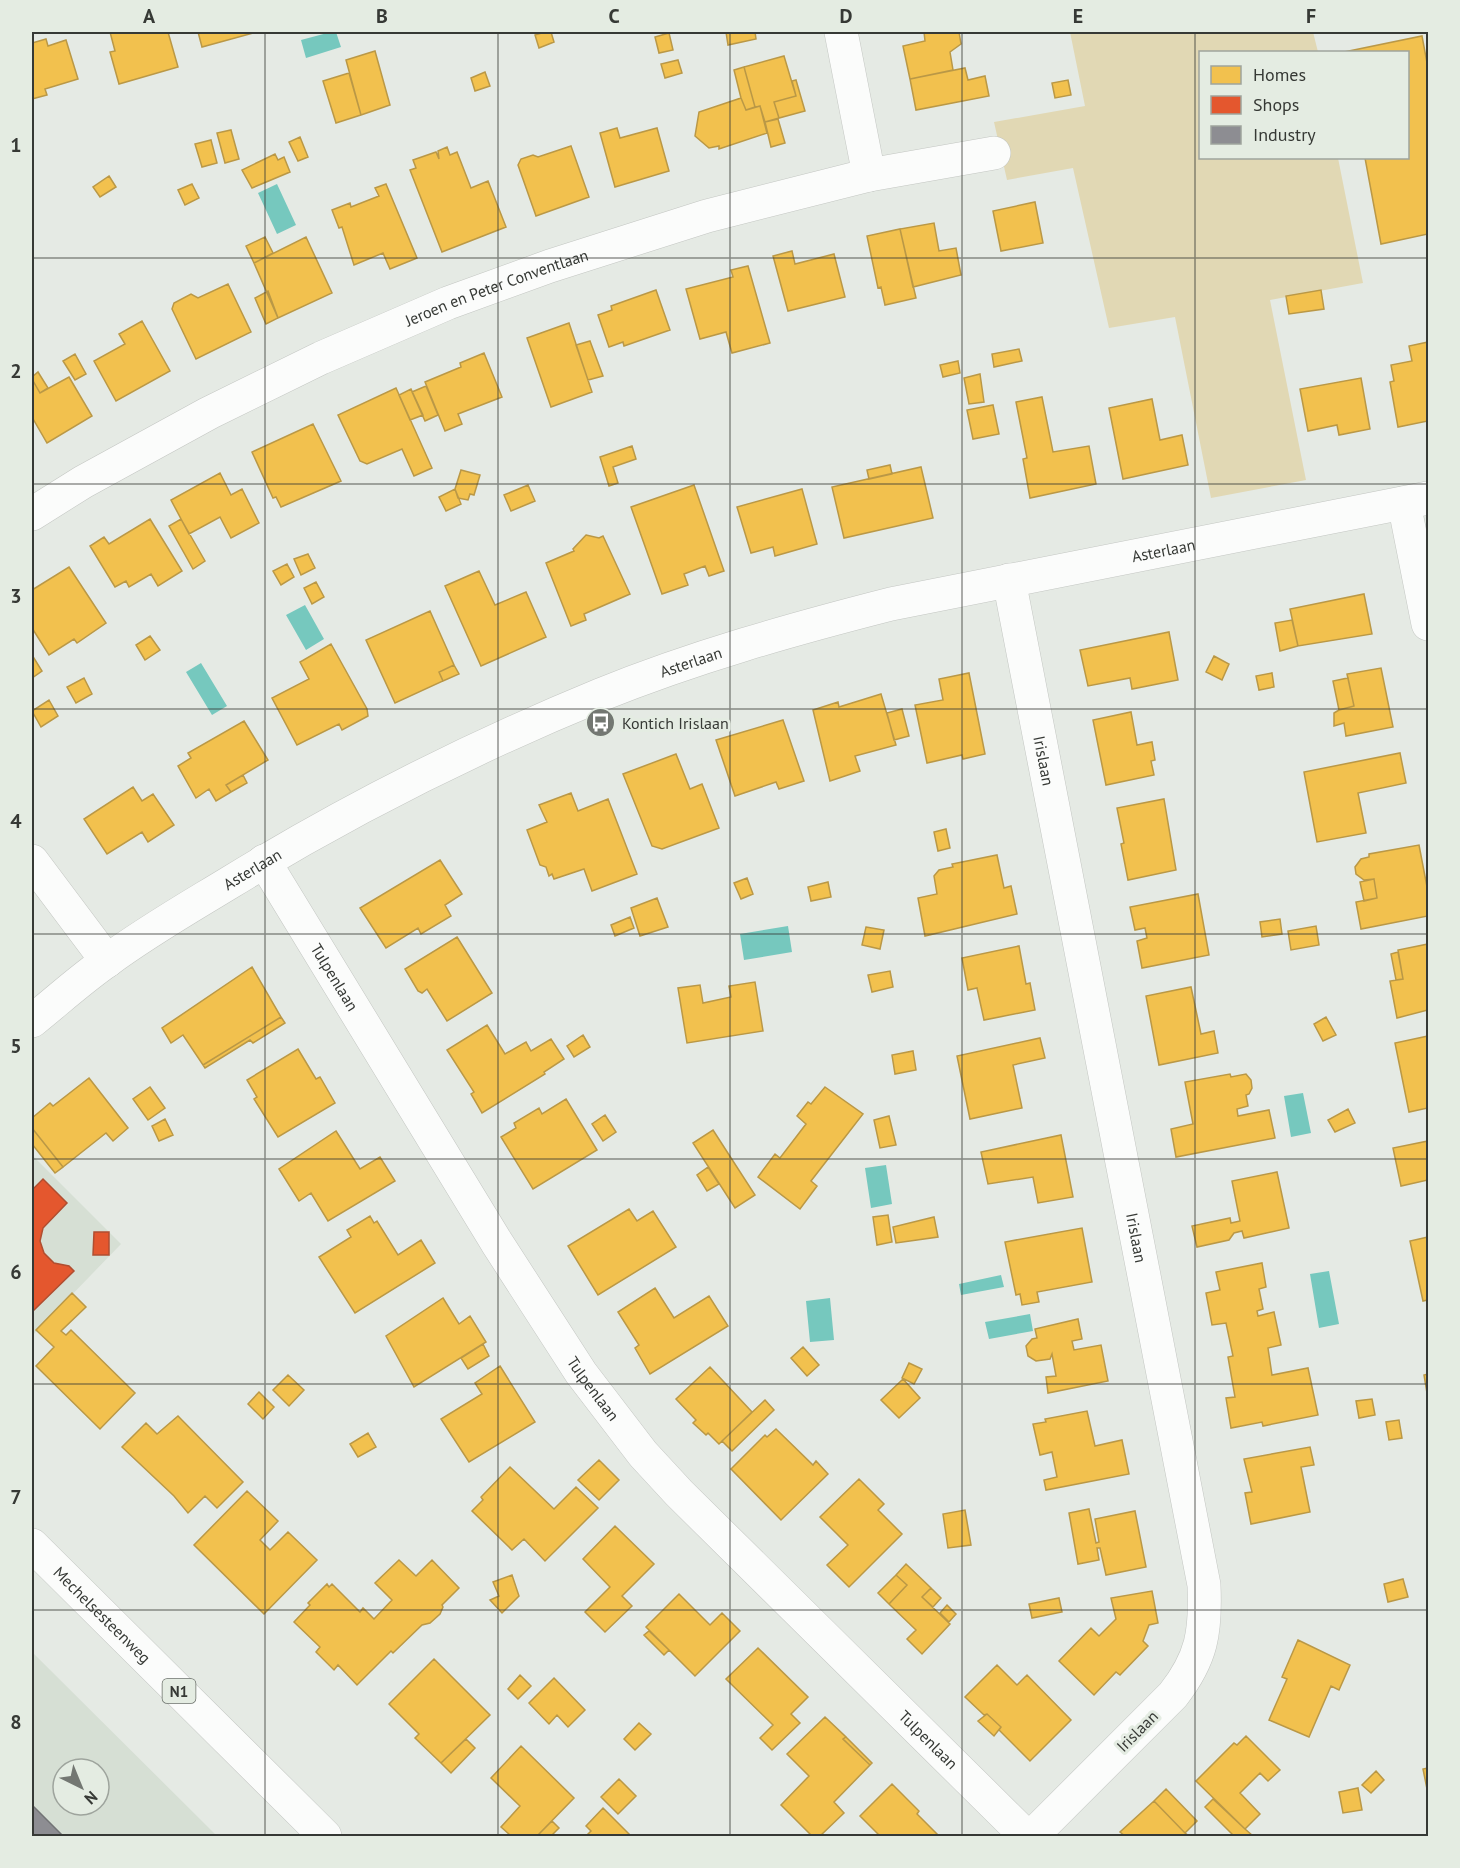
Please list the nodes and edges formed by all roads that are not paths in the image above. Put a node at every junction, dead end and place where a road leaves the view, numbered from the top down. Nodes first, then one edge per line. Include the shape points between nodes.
1 (841, 32) edge
2 (994, 153) dead end
3 (869, 175) junction
4 (1416, 500) edge
5 (32, 514) edge
6 (1010, 580) junction
7 (1428, 624) edge
8 (32, 861) edge
9 (264, 861) junction
10 (107, 961) junction
11 (32, 1021) edge
12 (32, 1545) edge
13 (326, 1836) edge
14 (1026, 1836) edge
15 (1032, 1836) edge

1 - 3 street
2 - 3 street, Jeroen en Peter Conventlaan
3 - 5 street, Jeroen en Peter Conventlaan via 707,216 448,303 209,412
4 - 6 street, Asterlaan
4 - 7 street
6 - 9 street, Asterlaan via 812,624 602,695 404,784
6 - 15 street, Irislaan via 1204,1585 1205,1610 1199,1653 1188,1676
8 - 10 street
9 - 10 street, Asterlaan
9 - 14 street, Tulpenlaan via 504,1253 613,1417 680,1493
10 - 11 street, Asterlaan
12 - 13 street, Mechelsesteenweg / N1

